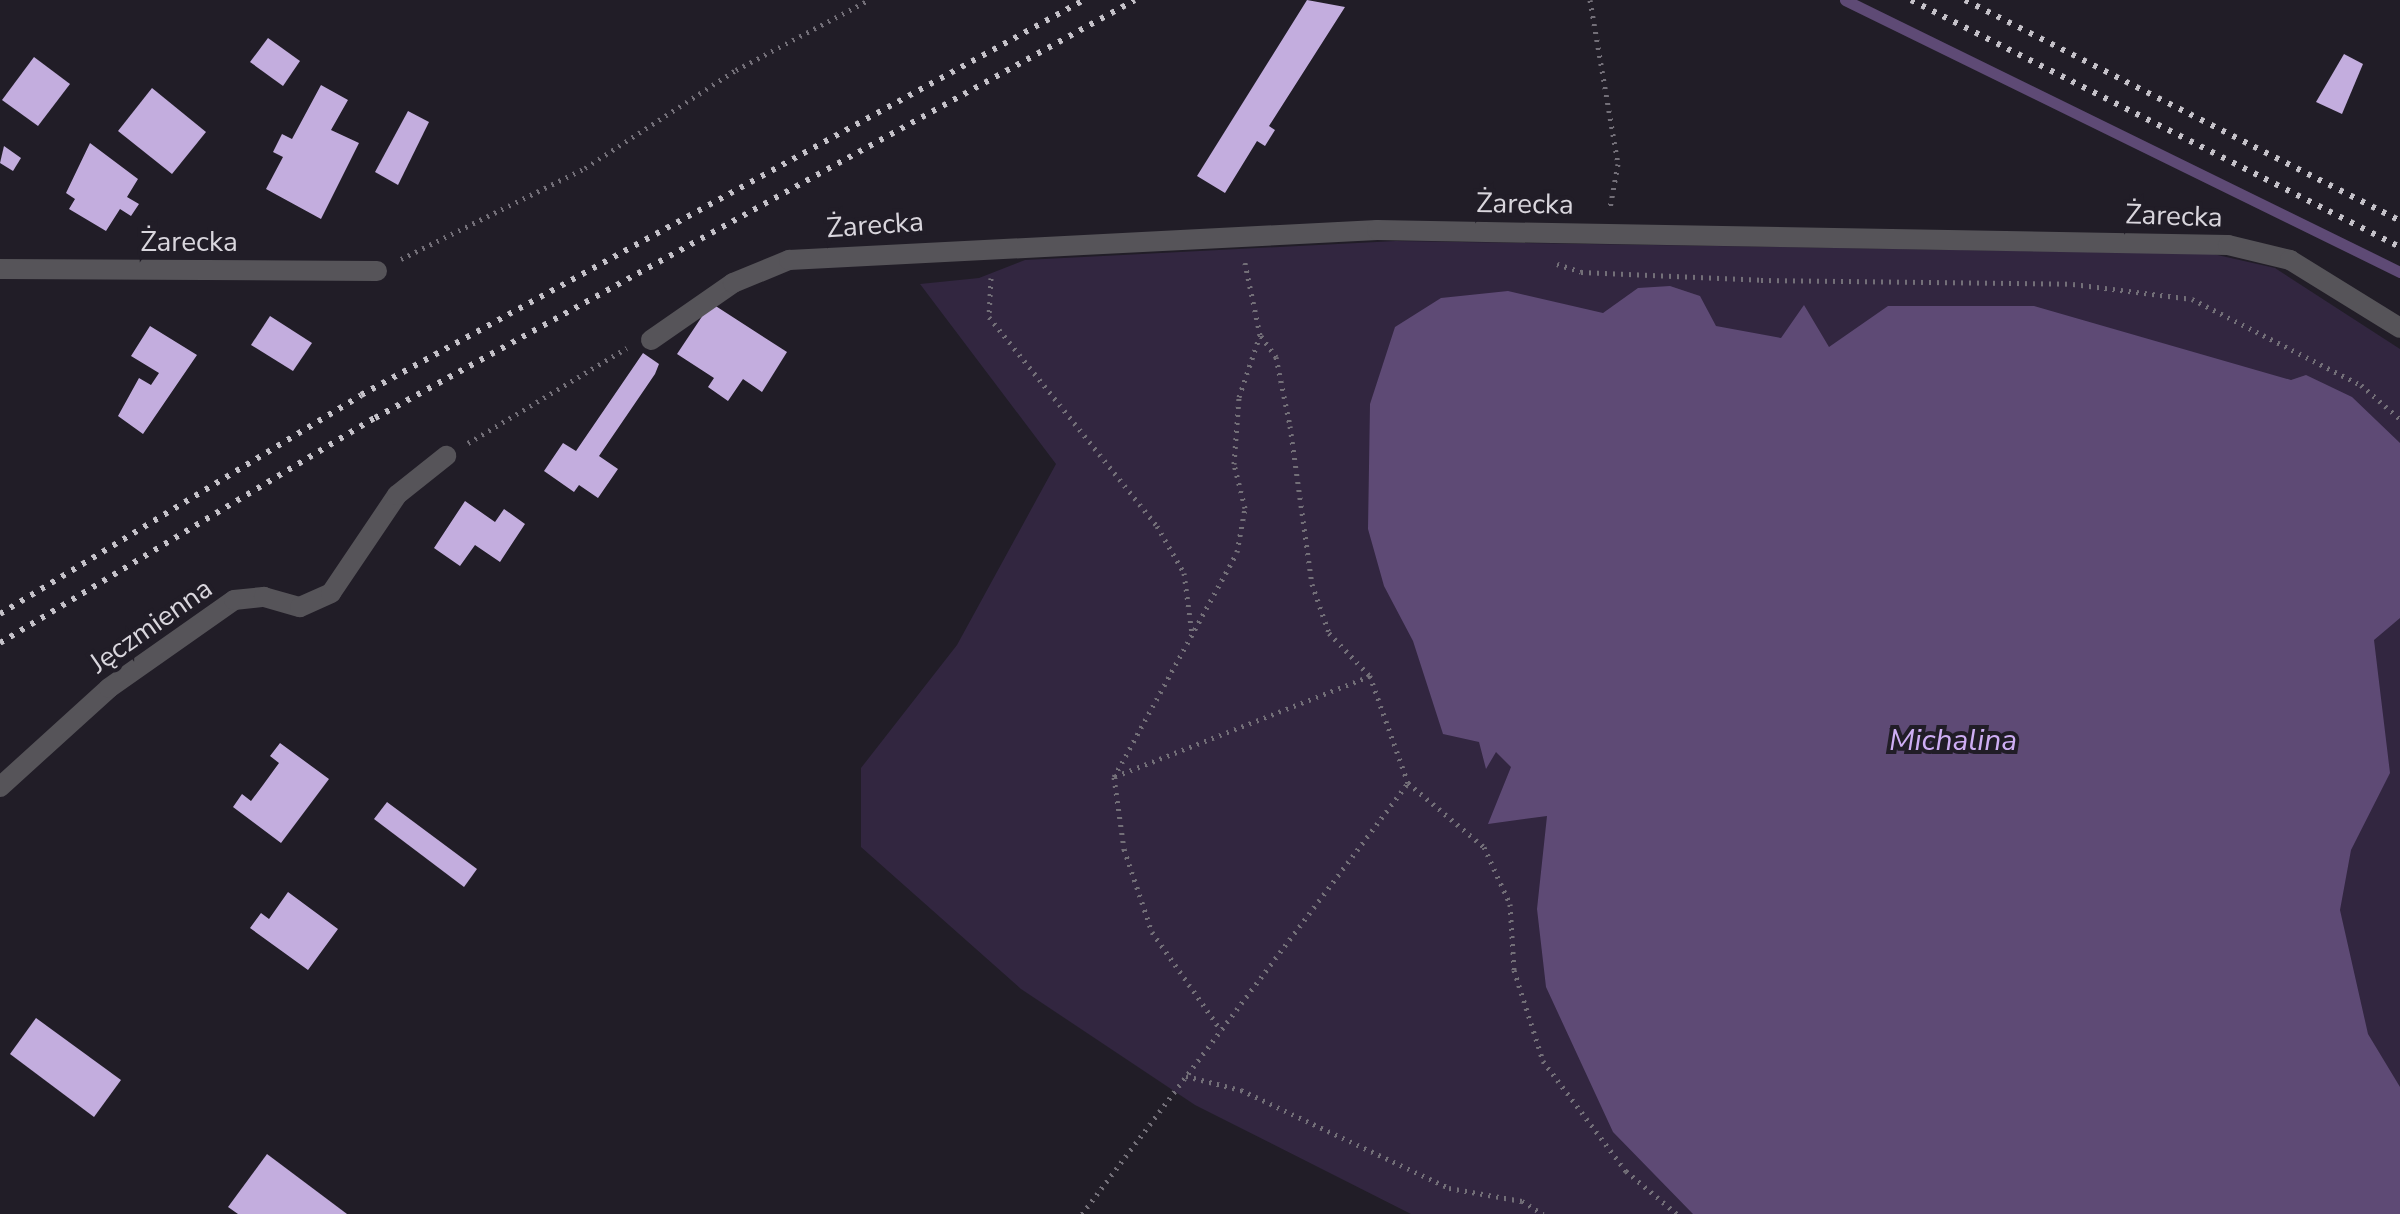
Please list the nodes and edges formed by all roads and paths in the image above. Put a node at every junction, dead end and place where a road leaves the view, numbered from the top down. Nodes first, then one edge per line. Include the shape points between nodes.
1 (869, 0) edge
2 (1590, 0) edge
3 (1605, 233) junction
4 (1239, 235) junction
5 (1026, 244) junction
6 (1551, 262) dead end
7 (0, 269) edge
8 (377, 271) joint
9 (2400, 328) edge
10 (1260, 335) junction
11 (651, 340) joint
12 (2400, 419) edge
13 (446, 456) joint
14 (1192, 637) junction
15 (1370, 676) junction
16 (1114, 777) junction
17 (1408, 783) junction
18 (0, 787) edge
19 (1221, 1030) junction
20 (1186, 1076) junction
21 (1082, 1214) edge
22 (1543, 1214) edge
23 (1677, 1214) edge

1 - 8 path via 736,70 585,168
2 - 3 path via 1618,164
3 - 4 street, Żarecka
3 - 9 street, Żarecka via 2228,245 2290,260
4 - 5 street, Żarecka
4 - 10 path
5 - 11 street, Żarecka via 789,260 733,283
5 - 14 path via 985,286 989,317 1157,526 1187,583
6 - 12 path via 1581,272 1926,278 2192,299 2361,385
7 - 8 street, Żarecka
10 - 14 path via 1239,397 1234,464 1245,508 1237,552
10 - 15 path via 1276,357 1288,412 1312,584 1329,633
11 - 13 path
13 - 18 street, Jęczmienna via 397,495 331,593 300,607 264,597 234,600 109,688
14 - 16 path
15 - 16 path
15 - 17 path
16 - 19 path via 1124,849 1152,932
17 - 19 path
17 - 23 path via 1484,847 1510,904 1514,970 1543,1061 1626,1171
19 - 20 path
20 - 21 path
20 - 22 path via 1241,1090 1449,1188 1522,1201

